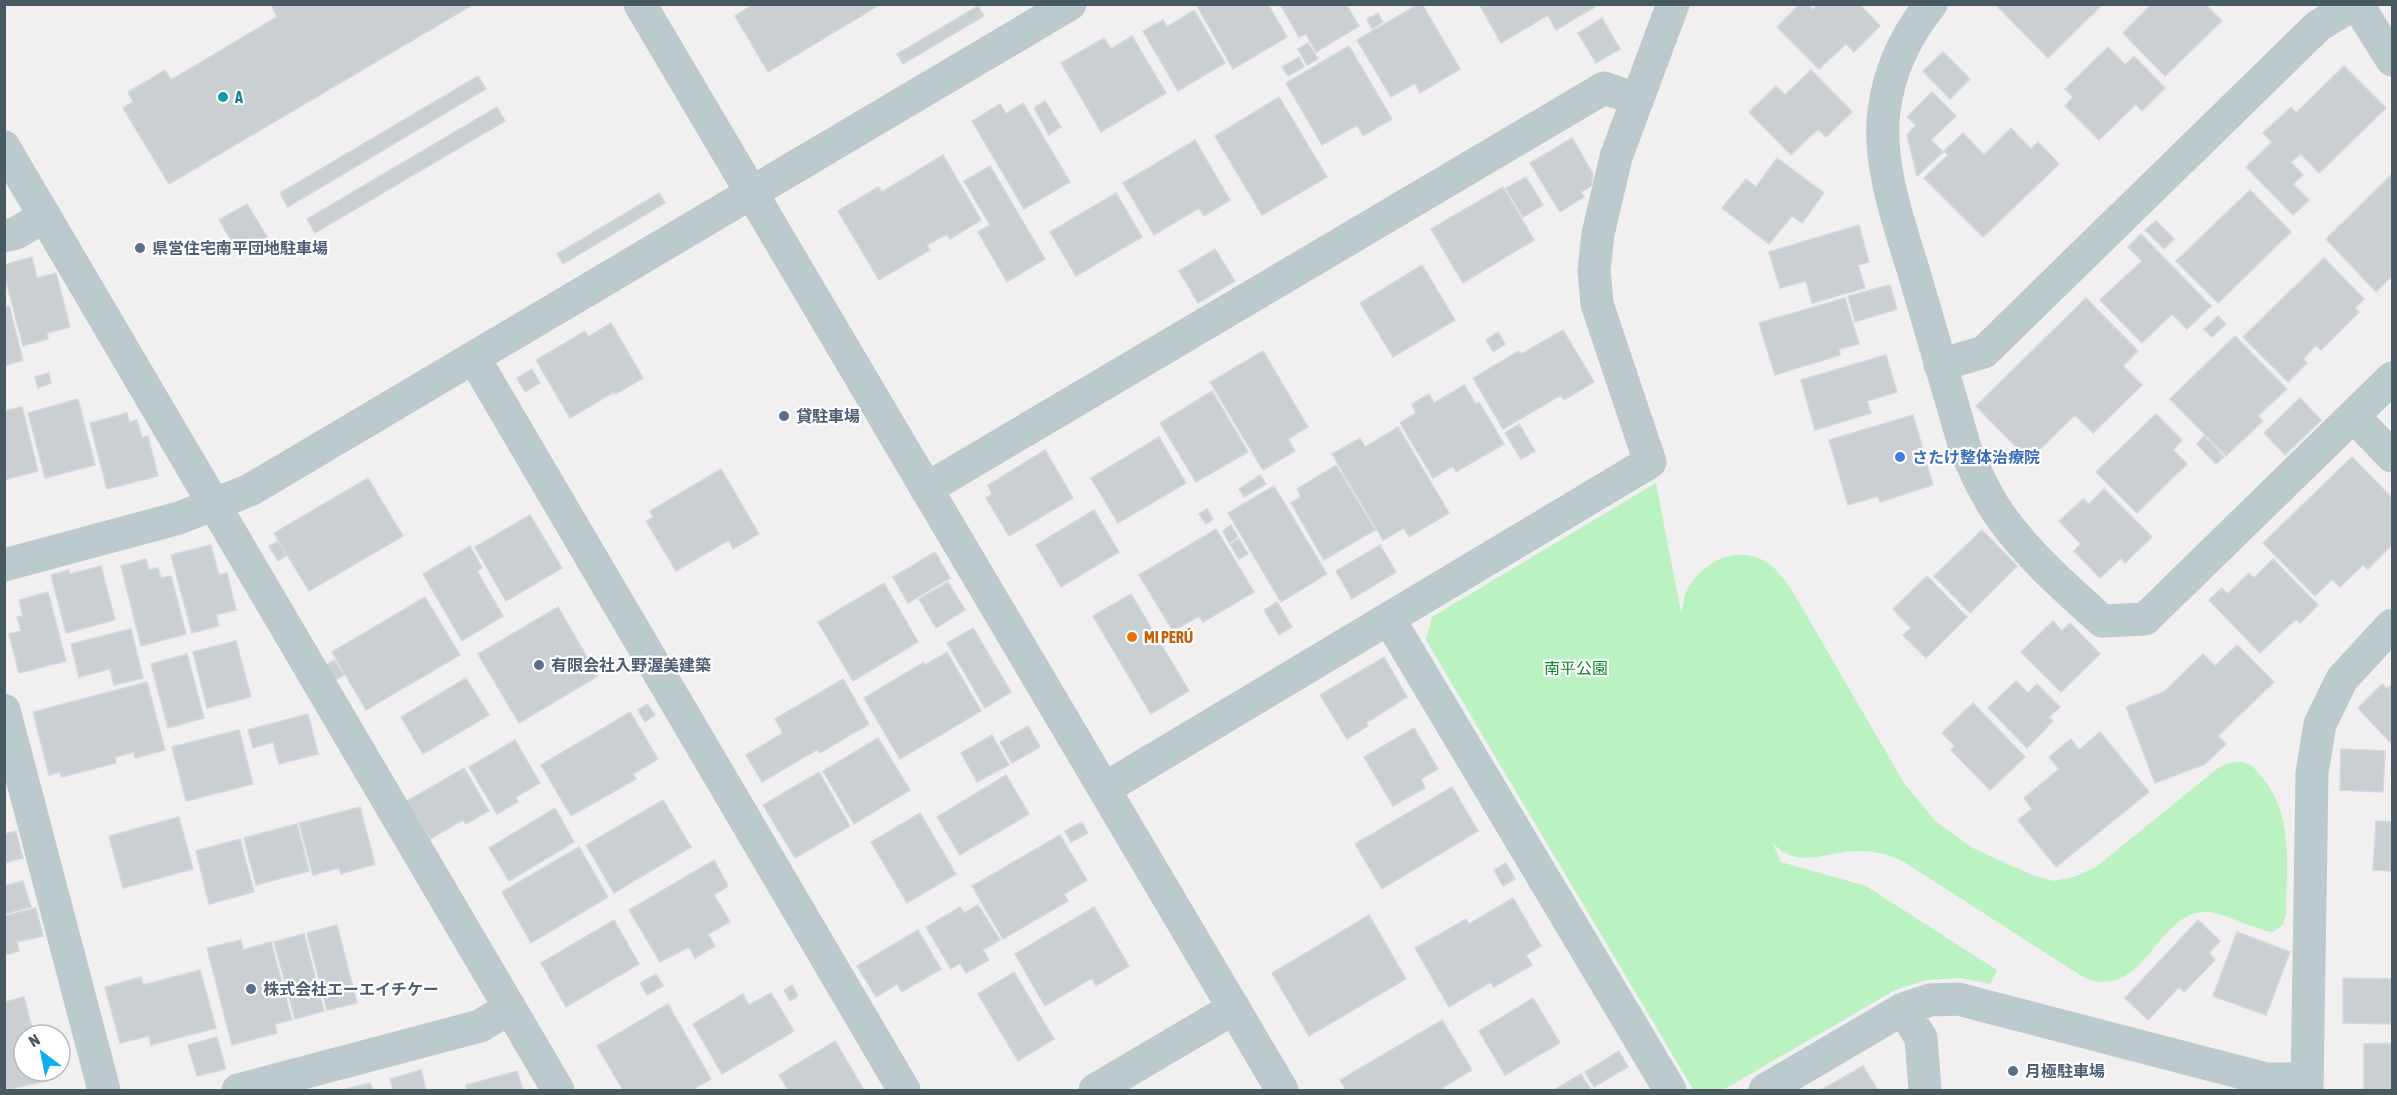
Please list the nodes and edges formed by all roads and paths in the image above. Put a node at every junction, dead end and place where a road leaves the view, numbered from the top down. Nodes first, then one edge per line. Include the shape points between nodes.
1 (640, 4) edge
2 (1070, 4) edge
3 (1673, 4) edge
4 (1931, 4) edge
5 (2356, 4) edge
6 (2392, 60) edge
7 (1636, 99) junction
8 (4, 147) edge
9 (751, 193) junction
10 (45, 216) junction
11 (4, 236) edge
12 (474, 357) junction
13 (1941, 365) junction
14 (2392, 378) edge
15 (2353, 416) junction
16 (2392, 456) edge
17 (926, 489) junction
18 (214, 504) junction
19 (4, 565) edge
20 (1389, 618) junction
21 (2392, 625) edge
22 (4, 710) edge
23 (1104, 789) junction
24 (510, 1008) junction
25 (1234, 1008) junction
26 (1904, 1008) junction
27 (2307, 1085) edge
28 (104, 1090) edge
29 (238, 1090) edge
30 (558, 1090) edge
31 (904, 1090) edge
32 (1095, 1090) edge
33 (1282, 1090) edge
34 (1670, 1090) edge
35 (1765, 1090) edge
36 (1925, 1090) edge

1 - 9 street
2 - 9 street
3 - 7 street
4 - 13 street via 1901,49 1889,81 1883,113 1883,146 1896,213
5 - 6 street
5 - 13 street via 2318,26 1984,352
7 - 17 street via 1604,88
7 - 20 street via 1616,157 1594,270 1597,304 1650,462
8 - 10 street
9 - 12 street
9 - 17 street
10 - 11 street
10 - 18 street
12 - 18 street via 250,490
12 - 31 street
13 - 15 street via 1966,451 2002,519 2033,556 2102,621 2145,619
14 - 15 street
15 - 16 street
17 - 23 street
18 - 19 street via 179,518
18 - 24 street
20 - 23 street
20 - 34 street
21 - 27 street via 2342,679 2320,724 2312,773
22 - 28 street
23 - 25 street
24 - 29 street via 480,1026
24 - 30 street
25 - 32 street
25 - 33 street
26 - 27 street via 1930,1000 1959,999 2266,1078
26 - 35 street
26 - 36 street via 1921,1038

